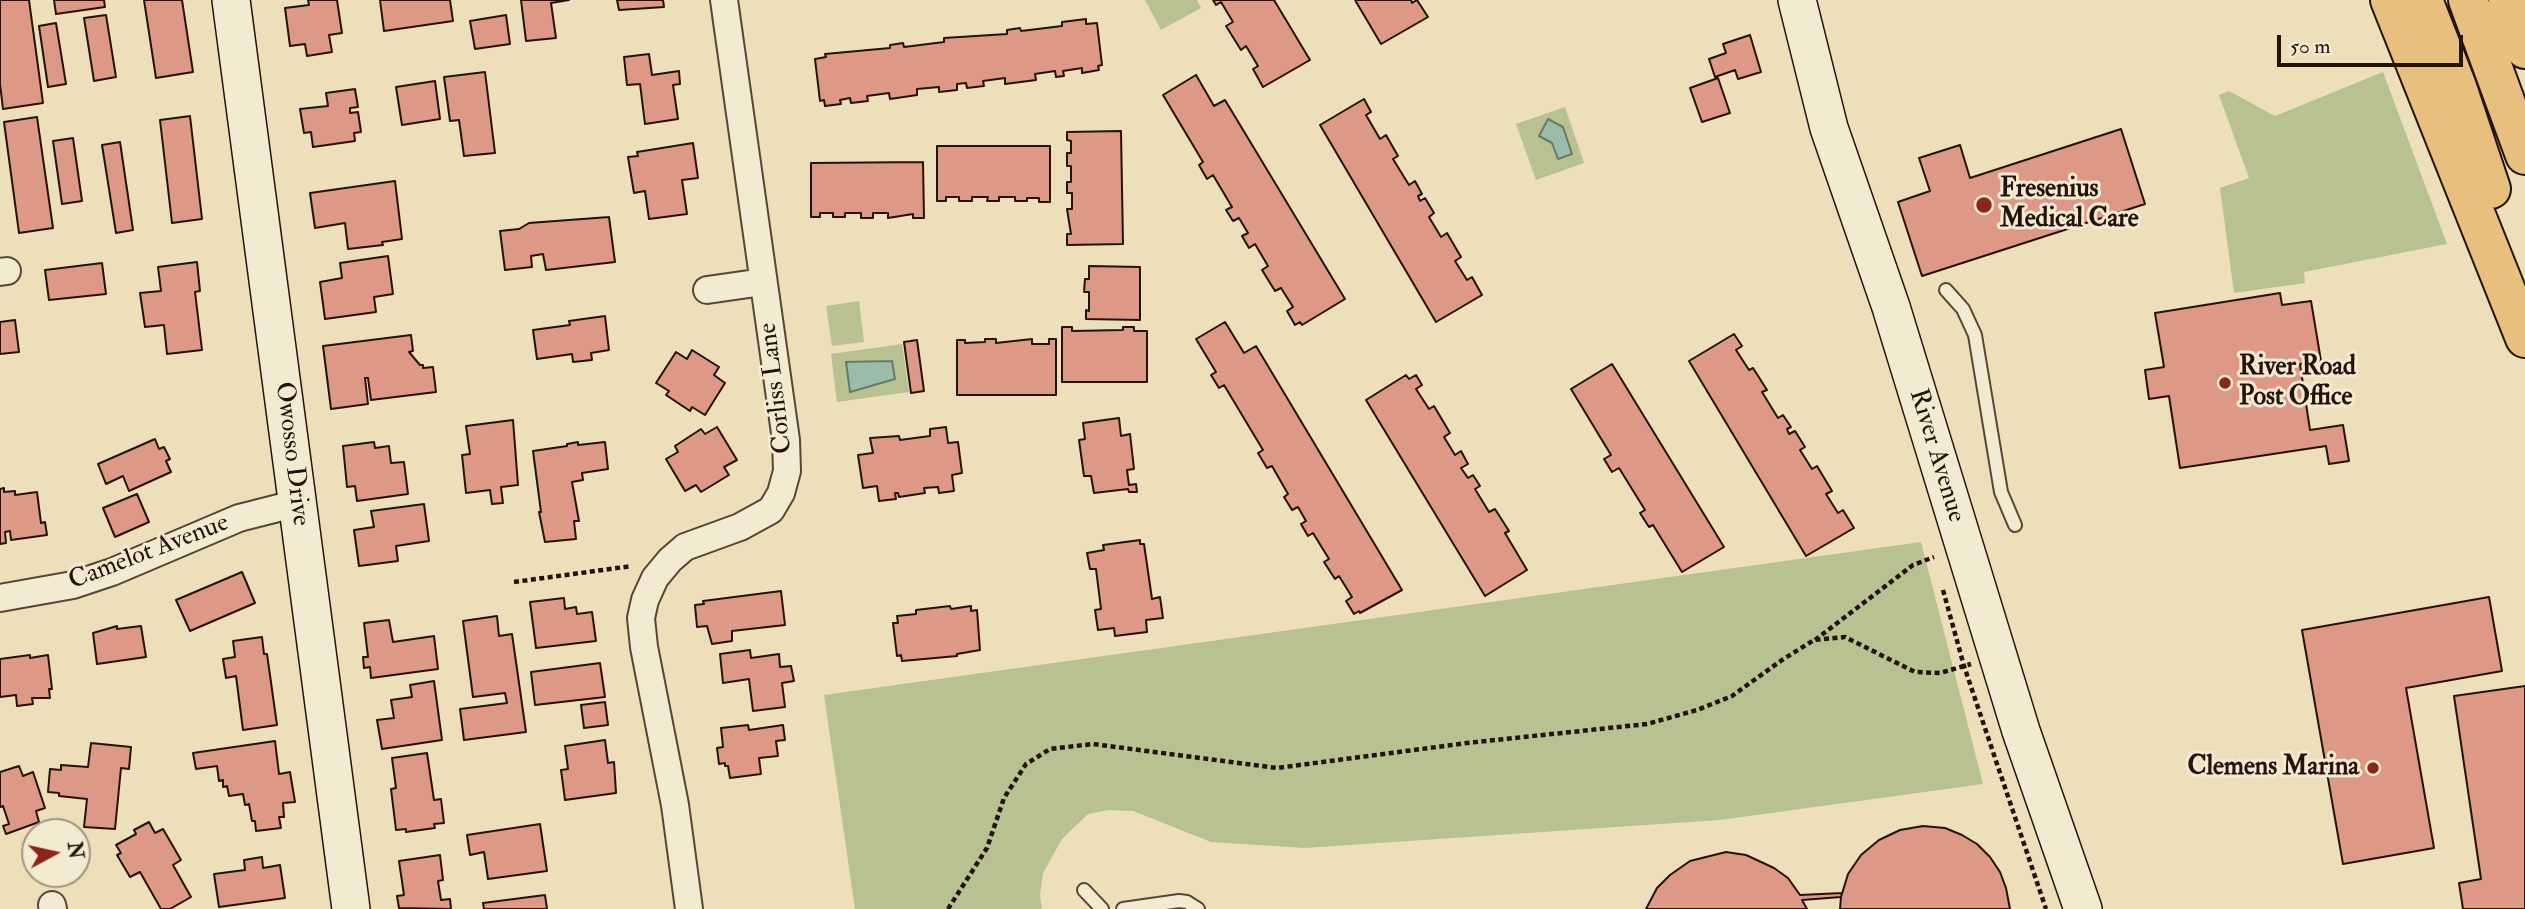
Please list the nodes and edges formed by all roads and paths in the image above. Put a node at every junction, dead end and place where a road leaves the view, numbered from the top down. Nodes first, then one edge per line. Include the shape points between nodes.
1 (231, 0) edge
2 (724, 0) edge
3 (1797, 0) edge
4 (2390, 0) edge
5 (2423, 0) edge
6 (2468, 0) edge
7 (2508, 0) edge
8 (2525, 49) edge
9 (2525, 155) edge
10 (763, 282) junction
11 (707, 290) dead end
12 (1946, 290) dead end
13 (2525, 290) edge
14 (2525, 338) edge
15 (298, 503) junction
16 (2015, 525) dead end
17 (1934, 557) dead end
18 (655, 578) junction
19 (514, 582) dead end
20 (0, 598) edge
21 (1814, 640) junction
22 (1964, 666) dead end
23 (1084, 890) dead end
24 (351, 909) edge
25 (689, 909) edge
26 (948, 909) edge
27 (1102, 909) edge
28 (1123, 909) edge
29 (1198, 909) edge
30 (2083, 909) edge

1 - 15 street, Owosso Drive
2 - 10 street, Corliss Lane
3 - 30 street, River Avenue via 1829,128 1891,307 2021,731
4 - 14 highway
5 - 13 highway
6 - 9 highway
7 - 8 highway
10 - 11 street
10 - 18 street, Corliss Lane via 786,440 787,471 781,493 760,518 685,547
12 - 16 lane via 1964,309 1975,335 1998,479
15 - 20 street, Camelot Avenue via 239,519 86,581
15 - 24 street, Owosso Drive
17 - 21 path via 1913,565
18 - 19 path via 633,566
18 - 25 street, Corliss Lane via 641,618
21 - 22 path via 1845,637 1915,672 1940,673
21 - 26 path via 1732,696 1647,724 1277,768 1093,744 1050,749 1026,764 1004,798 987,848
23 - 27 lane
28 - 29 lane via 1179,901

